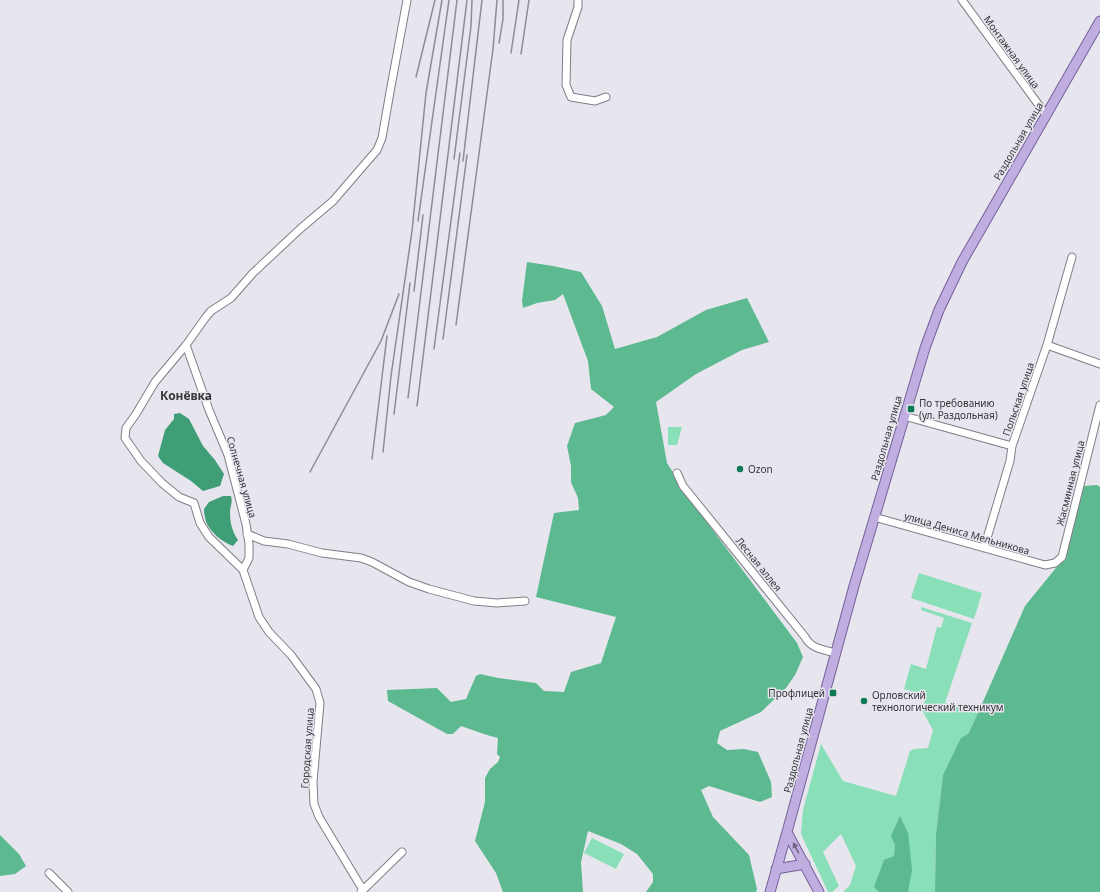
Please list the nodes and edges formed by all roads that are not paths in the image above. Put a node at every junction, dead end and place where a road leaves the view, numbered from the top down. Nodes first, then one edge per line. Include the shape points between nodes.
1 (407, 0) edge
2 (578, 0) edge
3 (962, 0) edge
4 (1100, 21) edge
5 (606, 97) dead end
6 (1046, 115) junction
7 (1072, 257) dead end
8 (186, 345) junction
9 (1047, 345) junction
10 (1100, 364) edge
11 (1100, 405) edge
12 (904, 416) junction
13 (1012, 446) junction
14 (677, 474) dead end
15 (874, 517) junction
16 (247, 534) junction
17 (984, 548) junction
18 (1055, 563) joint
19 (242, 570) junction
20 (525, 601) dead end
21 (836, 653) junction
22 (787, 832) junction
23 (402, 852) dead end
24 (805, 864) junction
25 (776, 869) junction
26 (49, 873) dead end
27 (362, 891) edge
28 (68, 892) edge
29 (770, 892) edge
30 (819, 892) edge

1 - 8 street via 382,138 377,150 333,201 253,273 231,298 206,317
2 - 5 street via 567,40 566,85 571,97 595,101
3 - 6 street, Монтажная улица
4 - 6 main road, Раздольная улица
6 - 12 main road, Раздольная улица via 954,276 925,348
7 - 9 street, Польская улица
8 - 16 street, Солнечная улица via 228,454
8 - 19 street via 155,382 126,428 125,438 141,461 162,483 179,497 194,503 200,523 209,537
9 - 10 street
9 - 13 street, Польская улица
11 - 18 street, Жасминная улица via 1062,557
12 - 13 street
12 - 15 main road, Раздольная улица
13 - 17 street, Польская улица via 1010,461
14 - 21 street, Лесная аллея via 683,486 808,643
15 - 17 street, улица Дениса Мельникова
15 - 21 main road, Раздольная улица
16 - 19 street, Солнечная улица via 249,558
16 - 20 street via 264,541 372,562 409,582 474,601
17 - 18 street, улица Дениса Мельникова via 1045,565
19 - 27 street, Городская улица via 259,617 268,632 292,655 316,689 320,703 314,761 314,804
21 - 22 main road, Раздольная улица
24 -> 22 main road
22 - 25 main road, Раздольная улица
23 - 27 street
24 - 25 main road
24 - 30 main road
25 - 29 main road, Раздольная улица
26 - 28 street

